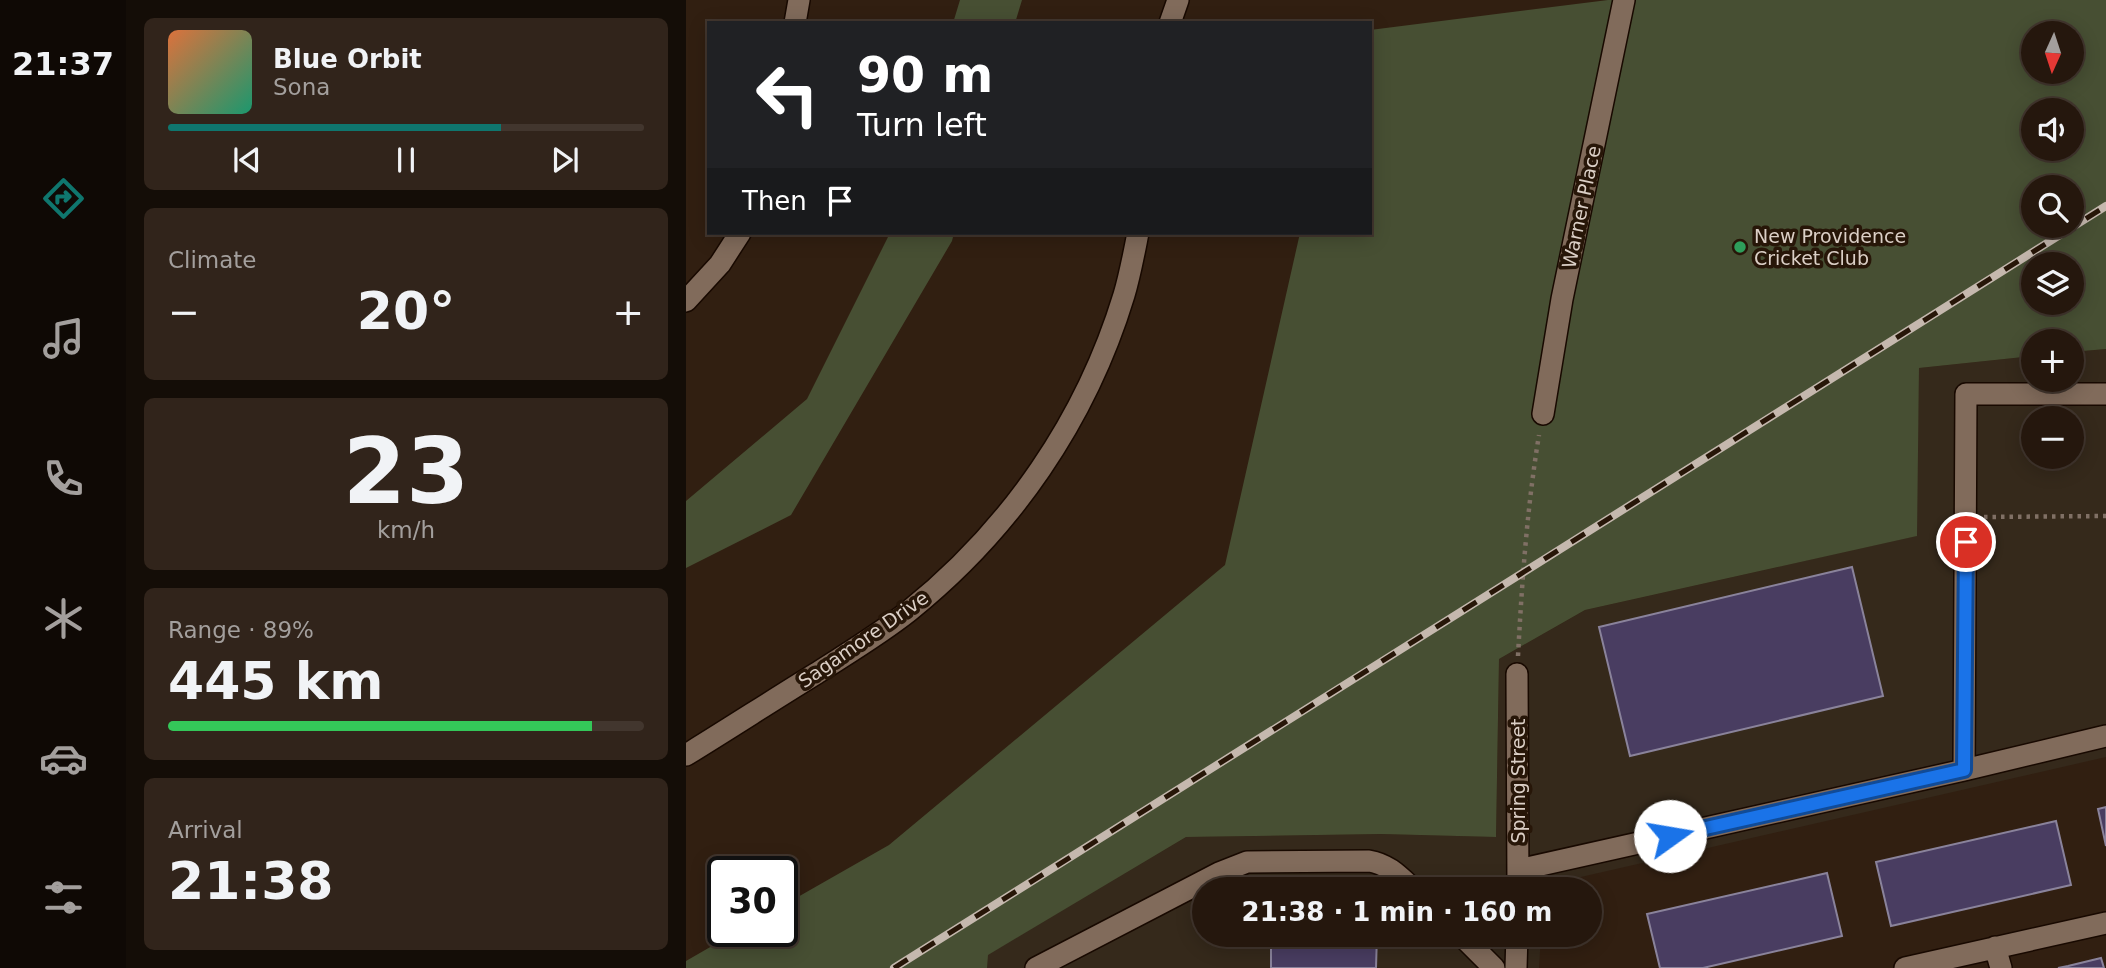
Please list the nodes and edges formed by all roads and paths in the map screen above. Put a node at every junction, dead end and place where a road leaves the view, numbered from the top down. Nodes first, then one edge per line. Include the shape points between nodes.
1 (799, 0) edge
2 (1178, 0) edge
3 (1623, 0) edge
4 (795, 21) edge
5 (1171, 21) edge
6 (739, 235) edge
7 (1138, 235) edge
8 (686, 301) edge
9 (2106, 394) edge
10 (1543, 414) joint
11 (2106, 516) edge
12 (1966, 517) junction
13 (1517, 674) joint
14 (2106, 736) edge
15 (686, 755) edge
16 (1964, 770) junction
17 (1211, 877) edge
18 (1400, 877) edge
19 (1518, 877) edge
20 (1526, 877) edge
21 (1192, 887) edge
22 (2106, 922) edge
23 (1473, 947) edge
24 (1517, 947) edge
25 (1998, 958) edge
26 (1036, 968) edge
27 (1494, 968) edge
28 (1517, 968) edge
29 (1905, 968) edge

1 - 4 street
2 - 5 street
3 - 10 street, Warner Place
6 - 8 street
7 - 15 street, Sagamore Drive via 1125,294 1103,355 1075,414 1002,522 908,612
9 - 12 street via 1966,394
10 - 13 path via 1530,490
11 - 12 path
12 - 16 street
13 - 19 street, Spring Street
14 - 16 street
16 - 20 street
17 - 18 street via 1247,862 1369,861
21 - 26 street
22 - 25 street
23 - 27 street
24 - 28 street
25 - 29 street

